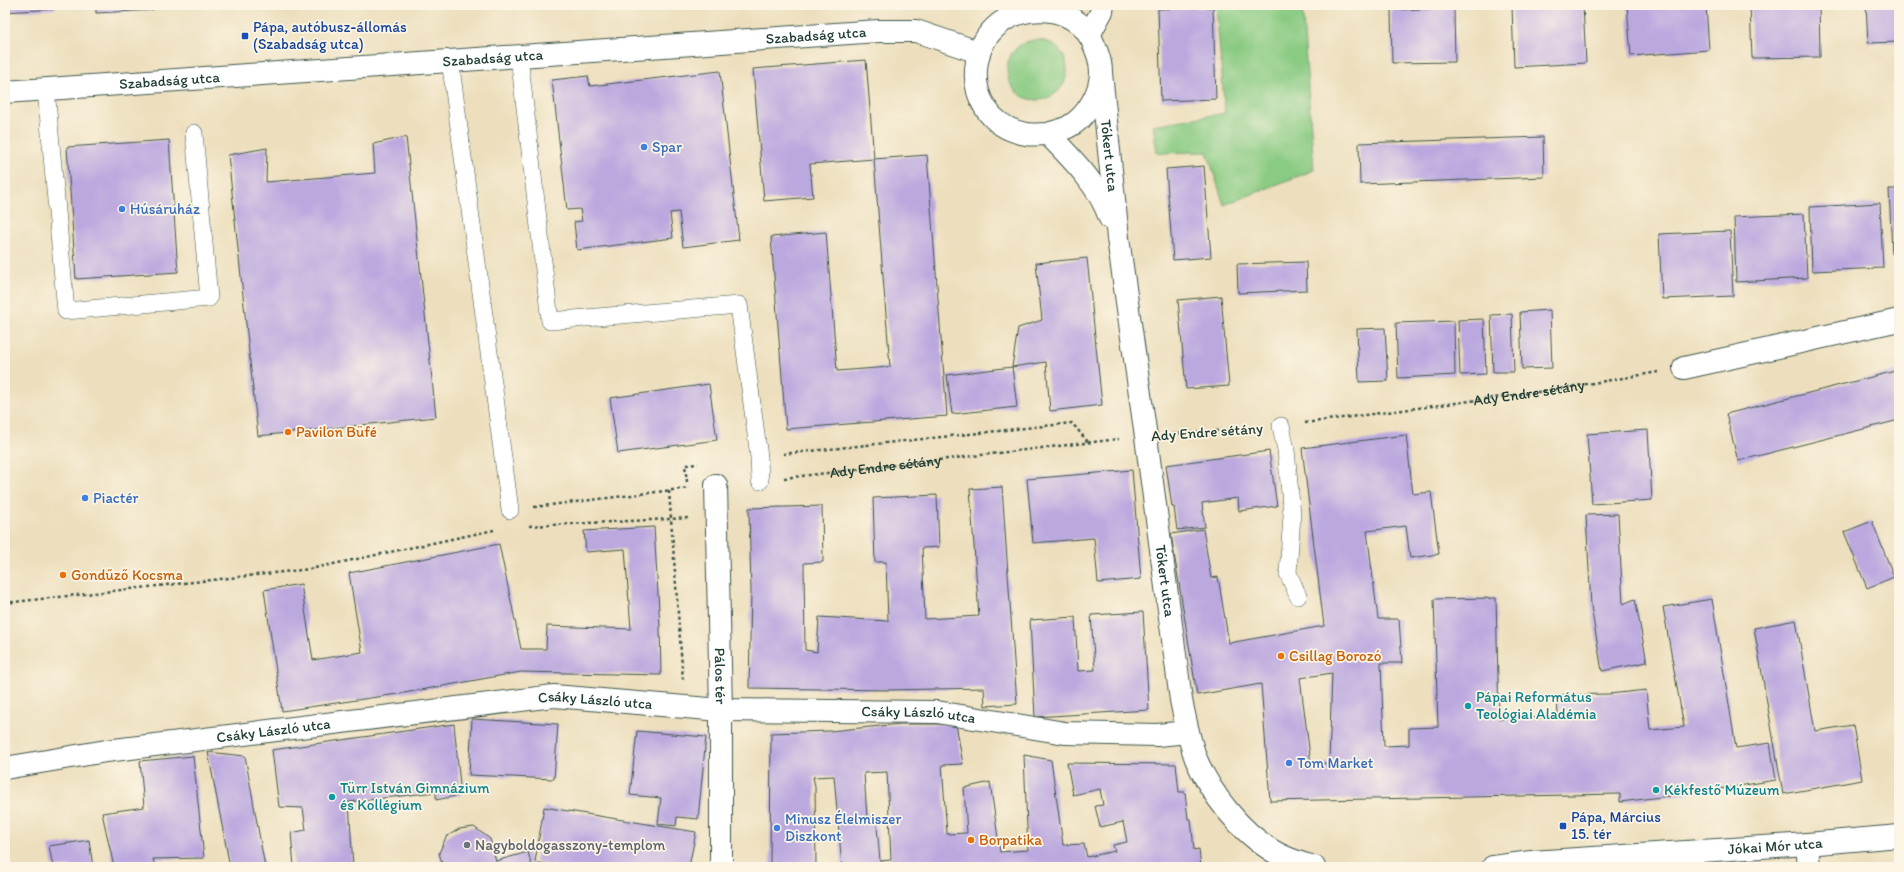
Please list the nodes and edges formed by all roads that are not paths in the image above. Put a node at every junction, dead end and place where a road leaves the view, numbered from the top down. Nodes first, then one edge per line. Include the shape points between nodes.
1 (1103, 5) edge
2 (1089, 35) junction
3 (978, 52) junction
4 (519, 56) junction
5 (450, 60) junction
6 (1101, 73) junction
7 (46, 89) junction
8 (5, 92) edge
9 (194, 133) dead end
10 (1048, 134) junction
11 (1118, 238) junction
12 (1899, 320) edge
13 (1684, 368) road end
14 (1281, 426) road end
15 (760, 480) road end
16 (716, 485) road end
17 (510, 510) road end
18 (1298, 596) dead end
19 (721, 710) junction
20 (1188, 732) junction
21 (5, 768) edge
22 (1899, 836) edge
23 (1807, 844) junction
24 (1532, 864) edge
25 (721, 867) edge
26 (1314, 867) edge
27 (1493, 867) edge
28 (1809, 867) edge

1 - 2 street
2 - 3 street, Tókert utca via 1075,21 1058,12 1038,8 1018,12 1001,20 987,34
2 - 6 street, Tókert utca via 1098,53
3 - 4 street, Szabadság utca via 916,31 878,31
3 - 10 street, Tókert utca via 975,74 979,95 990,113 1006,127 1026,134
4 - 5 street, Szabadság utca
4 - 15 lane via 550,321 739,305
5 - 7 street, Szabadság utca
5 - 17 lane
6 - 10 street, Tókert utca via 1096,94 1085,113 1068,127
6 - 11 street, Tókert utca
7 - 8 street, Szabadság utca
7 - 9 lane via 66,312 209,298
10 - 11 street, Tókert utca via 1093,184 1104,202
11 - 20 street, Tókert utca via 1181,700
12 - 13 street
14 - 18 lane via 1286,450 1292,516 1288,573
16 - 19 street, Pálos tér
19 - 20 street, Csáky László utca via 937,712 1065,734 1156,735
19 - 21 street, Csáky László utca via 554,696 106,751
19 - 25 street, Pálos tér
20 - 26 street, Tókert utca via 1196,759 1210,785 1237,821 1272,850
22 - 23 street, Jókai Mór utca
23 - 24 street, Jókai Mór utca
23 - 28 street
24 - 27 street, Jókai Mór utca

